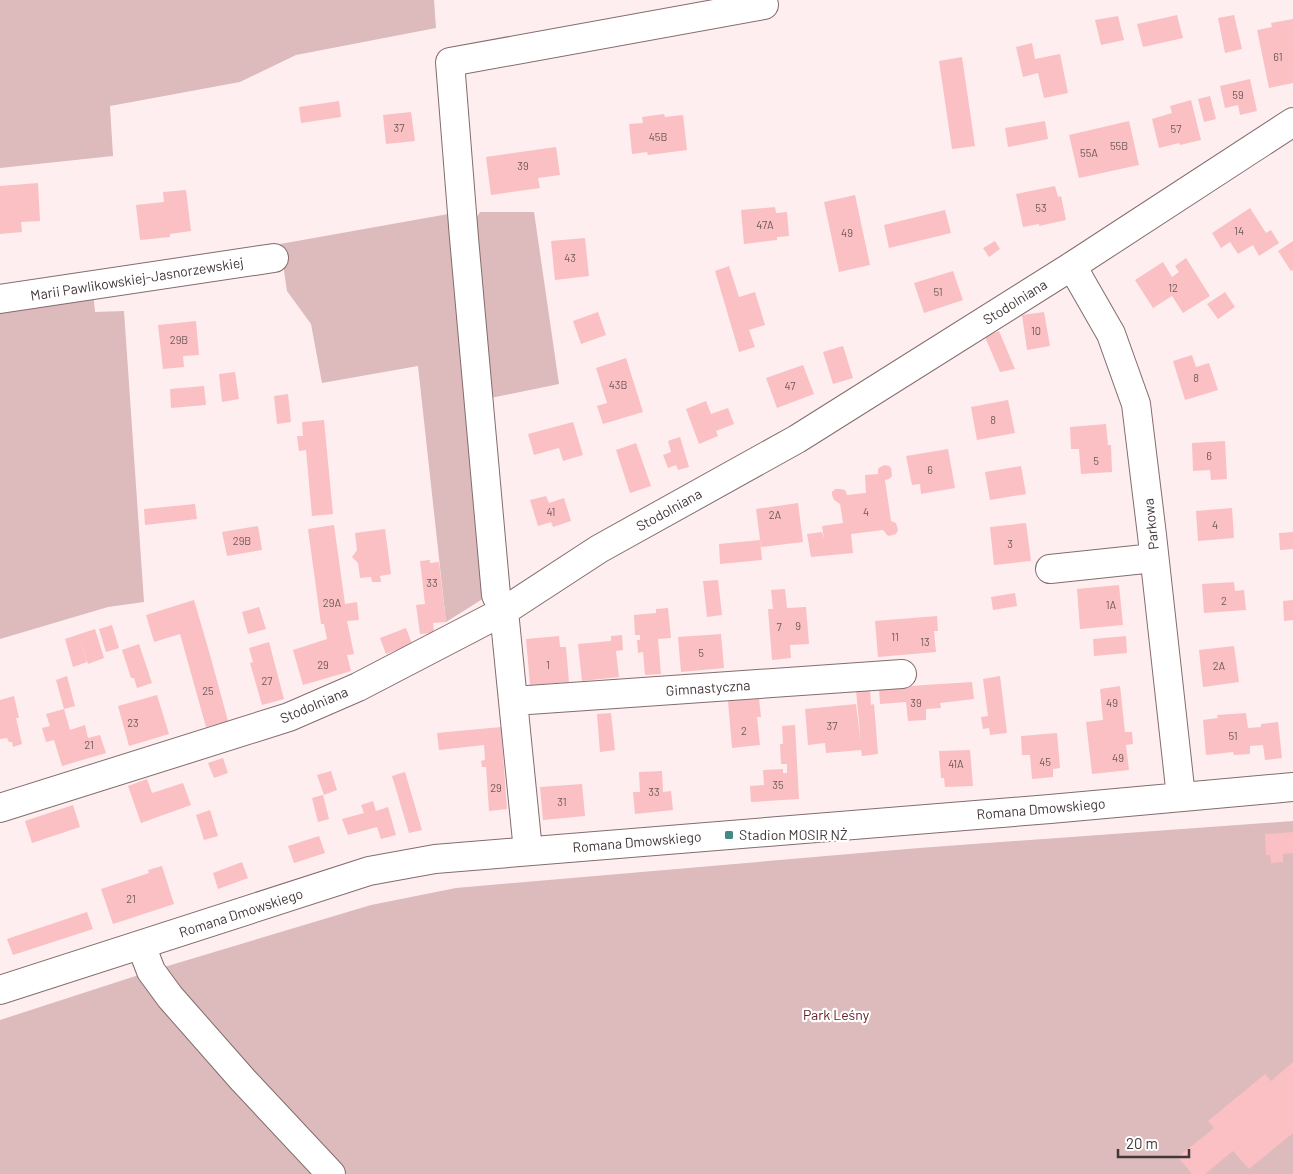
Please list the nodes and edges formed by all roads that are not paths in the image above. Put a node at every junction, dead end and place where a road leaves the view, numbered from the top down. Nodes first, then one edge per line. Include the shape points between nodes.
1 (764, 4) dead end
2 (1293, 122) edge
3 (274, 258) dead end
4 (1072, 266) junction
5 (0, 300) edge
6 (1154, 558) junction
7 (1050, 570) dead end
8 (504, 611) junction
9 (902, 674) dead end
10 (514, 701) junction
11 (1293, 787) edge
12 (1181, 796) junction
13 (0, 808) edge
14 (528, 851) junction
15 (141, 945) junction
16 (0, 990) edge
17 (331, 1174) edge

1 - 8 street via 450,62 496,595
2 - 4 street, Stodolniana
3 - 5 street, Marii Pawlikowskiej-Jasnorzewskiej
4 - 6 street, Parkowa via 1111,334 1136,404
4 - 8 street, Stodolniana via 797,439 599,549
6 - 7 street
6 - 12 street, Parkowa
8 - 10 street
8 - 13 street, Stodolniana via 358,687 289,717
9 - 10 street, Gimnastyczna
10 - 14 street
11 - 12 street, Romana Dmowskiego
12 - 14 street, Romana Dmowskiego
14 - 15 street, Romana Dmowskiego via 435,859 369,872
15 - 16 street, Romana Dmowskiego
15 - 17 street via 151,971 170,997

